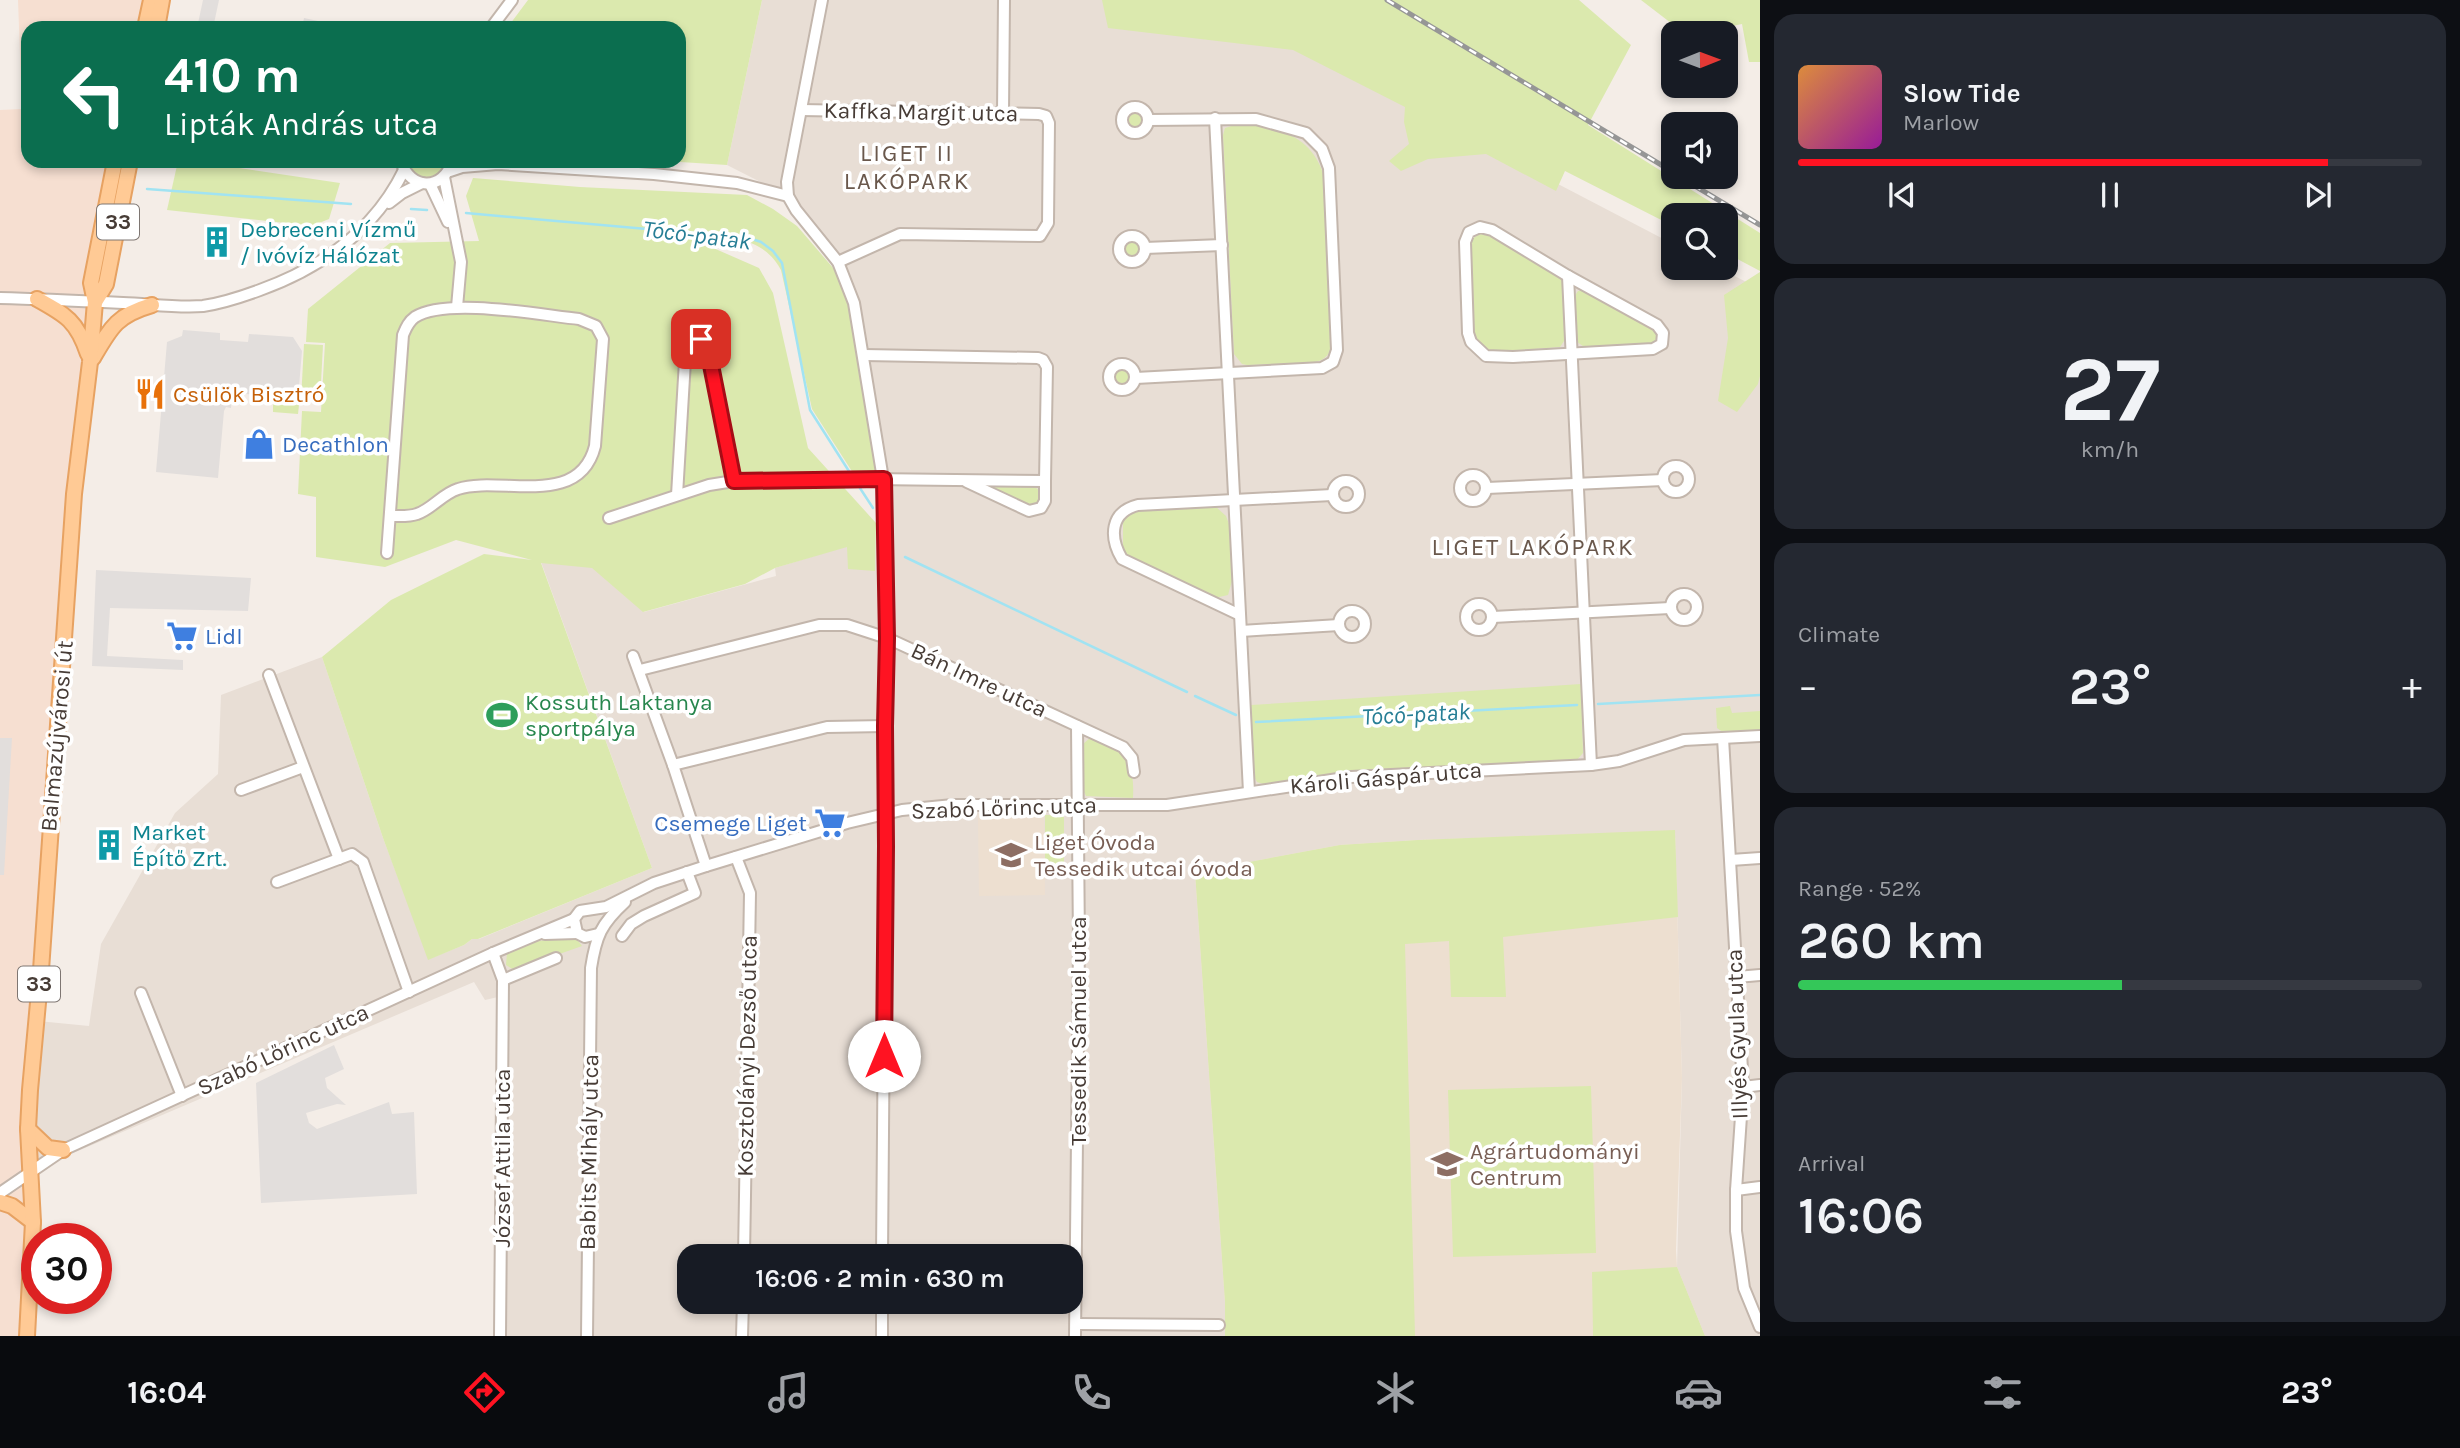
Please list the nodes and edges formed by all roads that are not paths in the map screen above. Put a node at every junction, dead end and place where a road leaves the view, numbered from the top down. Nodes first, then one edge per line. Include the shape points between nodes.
1 (151, 0) edge
2 (162, 0) edge
3 (512, 0) edge
4 (822, 0) edge
5 (1004, 0) edge
6 (146, 21) edge
7 (158, 21) edge
8 (496, 21) edge
9 (801, 110) junction
10 (1003, 113) junction
11 (1215, 118) junction
12 (1148, 120) dead end
13 (114, 168) edge
14 (129, 168) edge
15 (402, 168) edge
16 (404, 168) edge
17 (563, 168) edge
18 (449, 170) edge
19 (426, 184) junction
20 (788, 197) junction
21 (378, 211) junction
22 (454, 238) junction
23 (1222, 245) junction
24 (1145, 248) dead end
25 (838, 262) junction
26 (1568, 276) junction
27 (0, 298) edge
28 (37, 299) junction
29 (95, 302) junction
30 (152, 304) junction
31 (457, 307) junction
32 (864, 355) junction
33 (1572, 355) junction
34 (90, 362) junction
35 (1229, 373) junction
36 (1136, 377) dead end
37 (884, 479) junction
38 (962, 480) junction
39 (1663, 480) dead end
40 (734, 481) junction
41 (1045, 481) junction
42 (1578, 484) junction
43 (1487, 488) dead end
44 (677, 495) junction
45 (1332, 495) dead end
46 (1235, 500) junction
47 (390, 516) junction
48 (609, 518) dead end
49 (387, 553) dead end
50 (1670, 608) dead end
51 (1585, 612) junction
52 (1240, 615) junction
53 (1493, 617) dead end
54 (1339, 625) dead end
55 (1241, 631) junction
56 (887, 638) junction
57 (633, 656) dead end
58 (639, 670) junction
59 (269, 675) dead end
60 (885, 726) junction
61 (1077, 726) junction
62 (1760, 736) edge
63 (1723, 738) junction
64 (673, 765) junction
65 (1591, 765) junction
66 (303, 767) junction
67 (1134, 772) dead end
68 (241, 790) dead end
69 (1249, 792) junction
70 (1183, 803) joint
71 (1078, 805) junction
72 (886, 813) junction
73 (736, 857) junction
74 (1760, 858) edge
75 (339, 859) junction
76 (1731, 860) junction
77 (706, 866) junction
78 (687, 872) junction
79 (276, 882) dead end
80 (630, 897) junction
81 (594, 910) junction
82 (574, 919) junction
83 (600, 930) junction
84 (538, 934) junction
85 (581, 935) junction
86 (622, 936) dead end
87 (493, 953) junction
88 (556, 958) dead end
89 (591, 968) junction
90 (1760, 975) edge
91 (1737, 977) junction
92 (503, 980) junction
93 (409, 992) junction
94 (141, 993) dead end
95 (1760, 1085) edge
96 (1743, 1087) junction
97 (182, 1096) junction
98 (28, 1129) junction
99 (63, 1150) junction
100 (30, 1172) junction
101 (1760, 1187) edge
102 (1736, 1190) junction
103 (0, 1193) edge
104 (0, 1202) edge
105 (33, 1222) junction
106 (744, 1244) edge
107 (882, 1244) edge
108 (743, 1314) edge
109 (882, 1314) edge
110 (1219, 1325) dead end
111 (1760, 1326) edge
112 (1075, 1330) edge
113 (27, 1336) edge
114 (500, 1336) edge
115 (587, 1336) edge
116 (742, 1336) edge
117 (882, 1336) edge

1 - 6 main road
2 - 7 main road
3 - 8 street
4 - 9 street
5 - 10 street
9 - 10 street, Kaffka Margit utca
9 - 20 street
10 - 25 street, Kaffka Margit utca via 1038,114 1046,116 1049,123 1048,223 1040,236 900,234
11 - 12 street
11 - 23 street
11 - 35 street via 1256,119 1306,133 1322,149 1329,168 1338,350 1333,362 1322,368
13 - 29 main road, Balmazújvárosi út / 33 via 92,279
14 - 29 main road, Balmazújvárosi út / 33 via 106,284
15 - 21 street
16 - 19 street via 410,177
17 - 20 street via 737,183
18 - 19 street
18 - 22 street
19 - 21 street via 402,193
19 - 22 street
20 - 25 street
21 - 30 street via 358,234 288,280 229,301 176,307
22 - 31 street via 461,262
23 - 24 street
23 - 35 street
25 - 32 street via 854,303
26 - 33 street
26 - 33 street via 1657,325 1664,337 1653,349
26 - 33 street via 1486,228 1474,229 1466,236 1468,333 1477,350 1494,358
27 - 28 street
28 - 29 street
28 - 34 main road via 71,320 82,335
29 - 30 street
29 - 34 main road, Balmazújvárosi út / 33
30 - 34 main road via 119,319
31 - 47 street via 419,315 407,324 403,335
31 - 47 street via 579,319 596,326 603,339 592,457 579,473 548,485 472,486 442,496 414,516
32 - 37 street
32 - 41 street via 1043,360 1047,367
33 - 42 street
34 - 98 main road, Balmazújvárosi út / 33 via 74,494
35 - 36 street
35 - 46 street
37 - 38 street
37 - 40 street
37 - 56 street
38 - 41 street
38 - 41 street via 1029,511 1041,508 1045,501
39 - 42 street
40 - 44 street
40 - 44 street via 707,345 692,339 686,344
42 - 43 street
42 - 51 street
44 - 48 street
45 - 46 street
46 - 52 street
46 - 52 street via 1126,508 1118,517 1114,539 1122,559 1133,566
47 - 49 street
50 - 51 street
51 - 53 street
51 - 65 street
52 - 55 street
54 - 55 street
55 - 69 street
56 - 58 street, Bán Imre utca via 847,625 820,625
56 - 60 street
56 - 61 street, Bán Imre utca
57 - 58 street
58 - 64 street
59 - 66 street
60 - 64 street via 827,727
60 - 72 street
61 - 67 street, Bán Imre utca via 1123,747 1132,758
61 - 71 street, Tessedik Sámuel utca
62 - 63 street, Károli Gáspár utca
63 - 65 street, Károli Gáspár utca via 1684,740
63 - 76 street, Illyés Gyula utca
64 - 77 street
65 - 69 street, Károli Gáspár utca via 1351,777
66 - 68 street
66 - 75 street
69 - 70 street, Károli Gáspár utca
70 - 71 street, Szabó Lőrinc utca
71 - 72 street, Szabó Lőrinc utca via 953,805
71 - 112 street, Tessedik Sámuel utca
72 - 73 street, Szabó Lőrinc utca
72 - 107 street
73 - 77 street, Szabó Lőrinc utca
73 - 106 street, Kosztolányi Dezső utca via 750,893
74 - 76 street
75 - 79 street
75 - 93 street via 352,854 363,862
76 - 91 street, Illyés Gyula utca
77 - 78 street, Szabó Lőrinc utca
78 - 80 street, Szabó Lőrinc utca
78 - 86 street via 695,893 644,916
80 - 81 street, Szabó Lőrinc utca
80 - 83 street, Szabó Lőrinc utca
81 - 82 street via 584,909
81 - 83 street via 601,916
82 - 84 street, Szabó Lőrinc utca
82 - 85 street
83 - 85 street
83 - 89 street, Babits Mihály utca
84 - 85 street, Szabó Lőrinc utca
84 - 87 street, Szabó Lőrinc utca
85 - 89 street, Babits Mihály utca
87 - 92 street
87 - 93 street, Szabó Lőrinc utca
88 - 92 street
89 - 115 street, Babits Mihály utca
90 - 91 street
91 - 96 street, Illyés Gyula utca
92 - 114 street, József Attila utca
93 - 97 street, Szabó Lőrinc utca
94 - 97 street
95 - 96 street
96 - 102 street, Illyés Gyula utca
97 - 99 street, Szabó Lőrinc utca
98 - 99 main road via 48,1148
98 - 100 main road, Balmazújvárosi út / 33
99 - 100 street, Szabó Lőrinc utca
100 - 103 street, Szabó Lőrinc utca
100 - 105 main road, 33
101 - 102 street
102 - 111 street, Illyés Gyula utca via 1744,1288
104 - 105 main road
105 - 113 main road, 33
108 - 116 street
109 - 117 street
110 - 112 street

